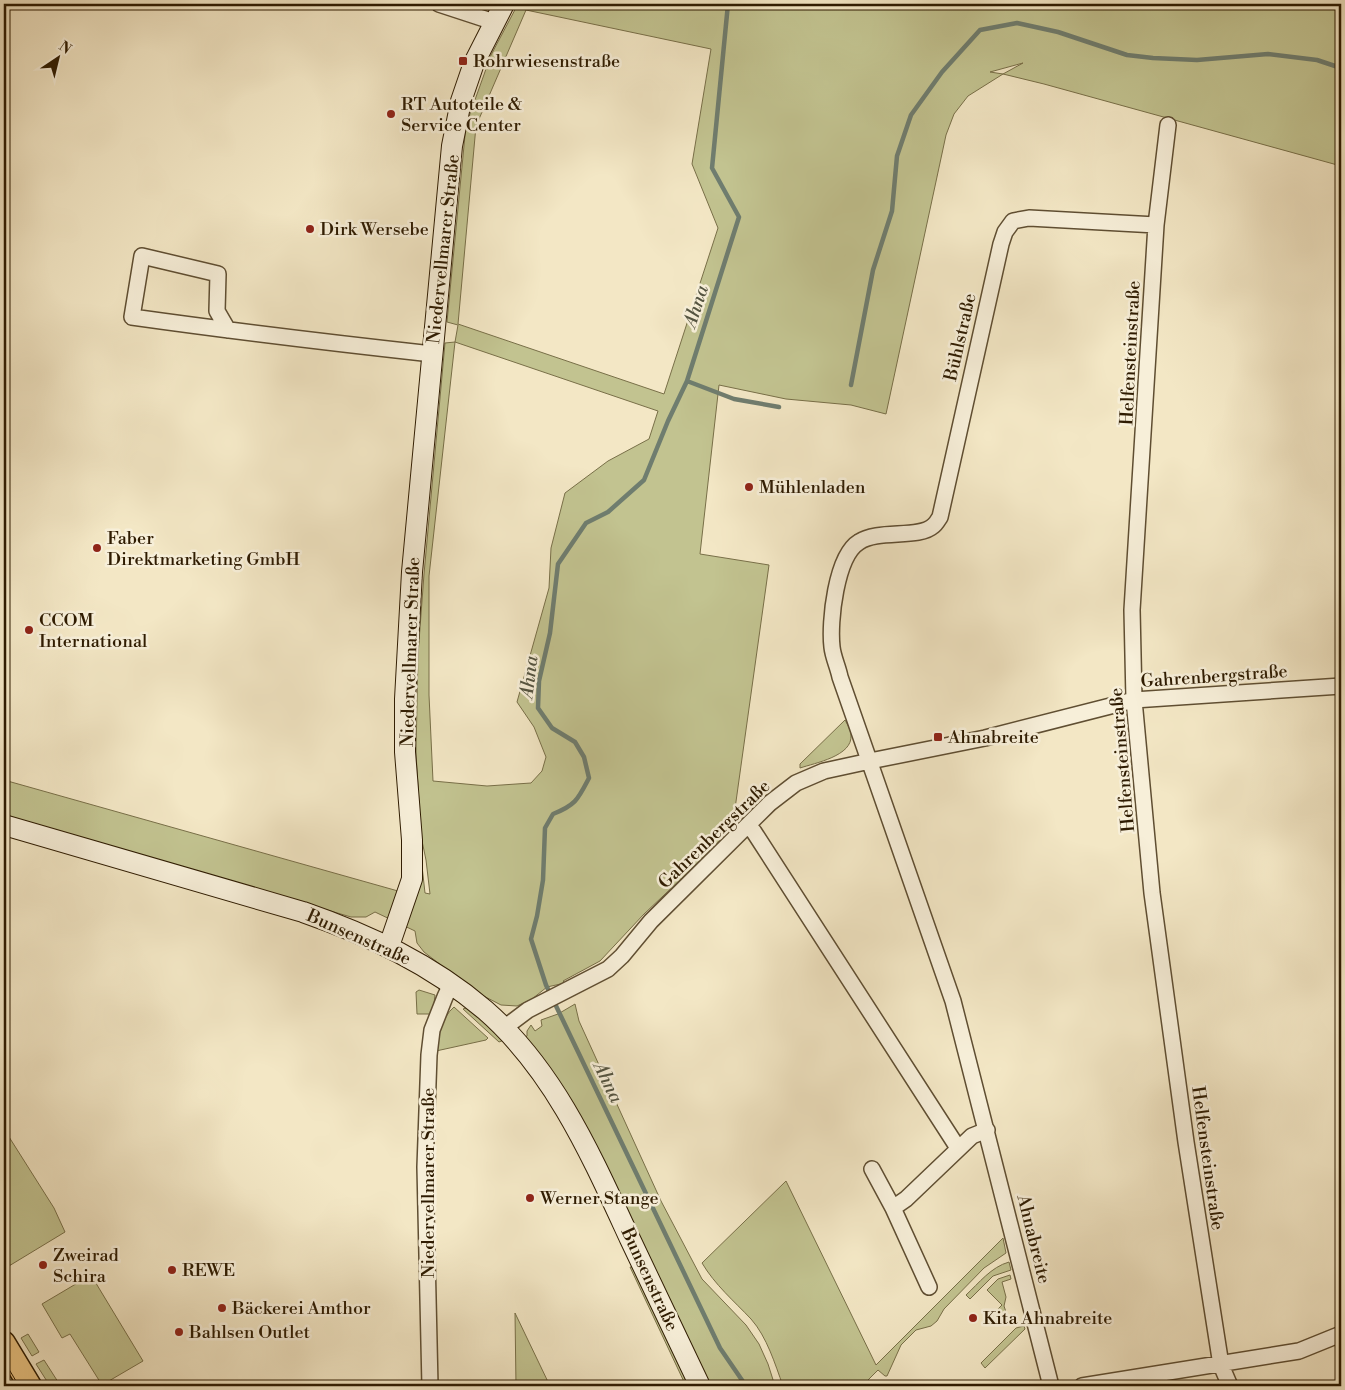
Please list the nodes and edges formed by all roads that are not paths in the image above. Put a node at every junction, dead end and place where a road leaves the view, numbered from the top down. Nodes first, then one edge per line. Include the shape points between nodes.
1 (439, 4) edge
2 (504, 4) edge
3 (494, 22) junction
4 (1168, 125) dead end
5 (1156, 226) junction
6 (228, 330) junction
7 (432, 354) junction
8 (858, 542) joint
9 (1341, 686) edge
10 (1134, 700) junction
11 (870, 760) junction
12 (4, 825) edge
13 (748, 826) junction
14 (389, 946) junction
15 (452, 984) junction
16 (504, 1028) junction
17 (987, 1130) junction
18 (958, 1148) junction
19 (872, 1169) dead end
20 (893, 1208) junction
21 (929, 1287) dead end
22 (1341, 1334) edge
23 (4, 1343) edge
24 (1221, 1365) junction
25 (30, 1386) edge
26 (430, 1386) edge
27 (700, 1386) edge
28 (1051, 1386) edge
29 (1082, 1386) edge
30 (1230, 1386) edge

1 - 3 street
2 - 3 main road, Niedervellmarer Straße
3 - 7 main road, Niedervellmarer Straße via 474,63 452,146
4 - 5 street, Helfensteinstraße
5 - 8 street, Bühlstraße via 1029,218 1013,221 1001,244 940,517 927,530 880,534
5 - 10 street, Helfensteinstraße via 1132,610
6 - 6 street, Niedervellmarer Straße via 217,311 218,274 142,256 132,317
6 - 7 street, Niedervellmarer Straße
7 - 14 main road, Niedervellmarer Straße via 412,572 405,699 412,879
8 - 11 street, Ahnabreite via 847,556 838,581 832,614 832,648
9 - 10 street, Gahrenbergstraße
10 - 11 street, Gahrenbergstraße via 986,738
10 - 24 street, Helfensteinstraße via 1152,893
11 - 13 street, Gahrenbergstraße via 824,771 796,783
11 - 17 street, Ahnabreite via 953,1001
12 - 14 main road, Bunsenstraße via 303,912
13 - 16 street, Gahrenbergstraße via 651,921 608,969 535,1006
13 - 18 street
14 - 15 main road, Bunsenstraße
15 - 16 main road, Bunsenstraße
15 - 26 street, Niedervellmarer Straße via 432,1030 429,1055 425,1167
16 - 27 main road, Bunsenstraße via 554,1091 580,1134
17 - 18 street via 972,1136
17 - 28 street, Ahnabreite
18 - 20 street
19 - 20 street
20 - 21 street
22 - 24 street via 1299,1351
23 - 25 main road
24 - 29 street
24 - 30 street, Helfensteinstraße

